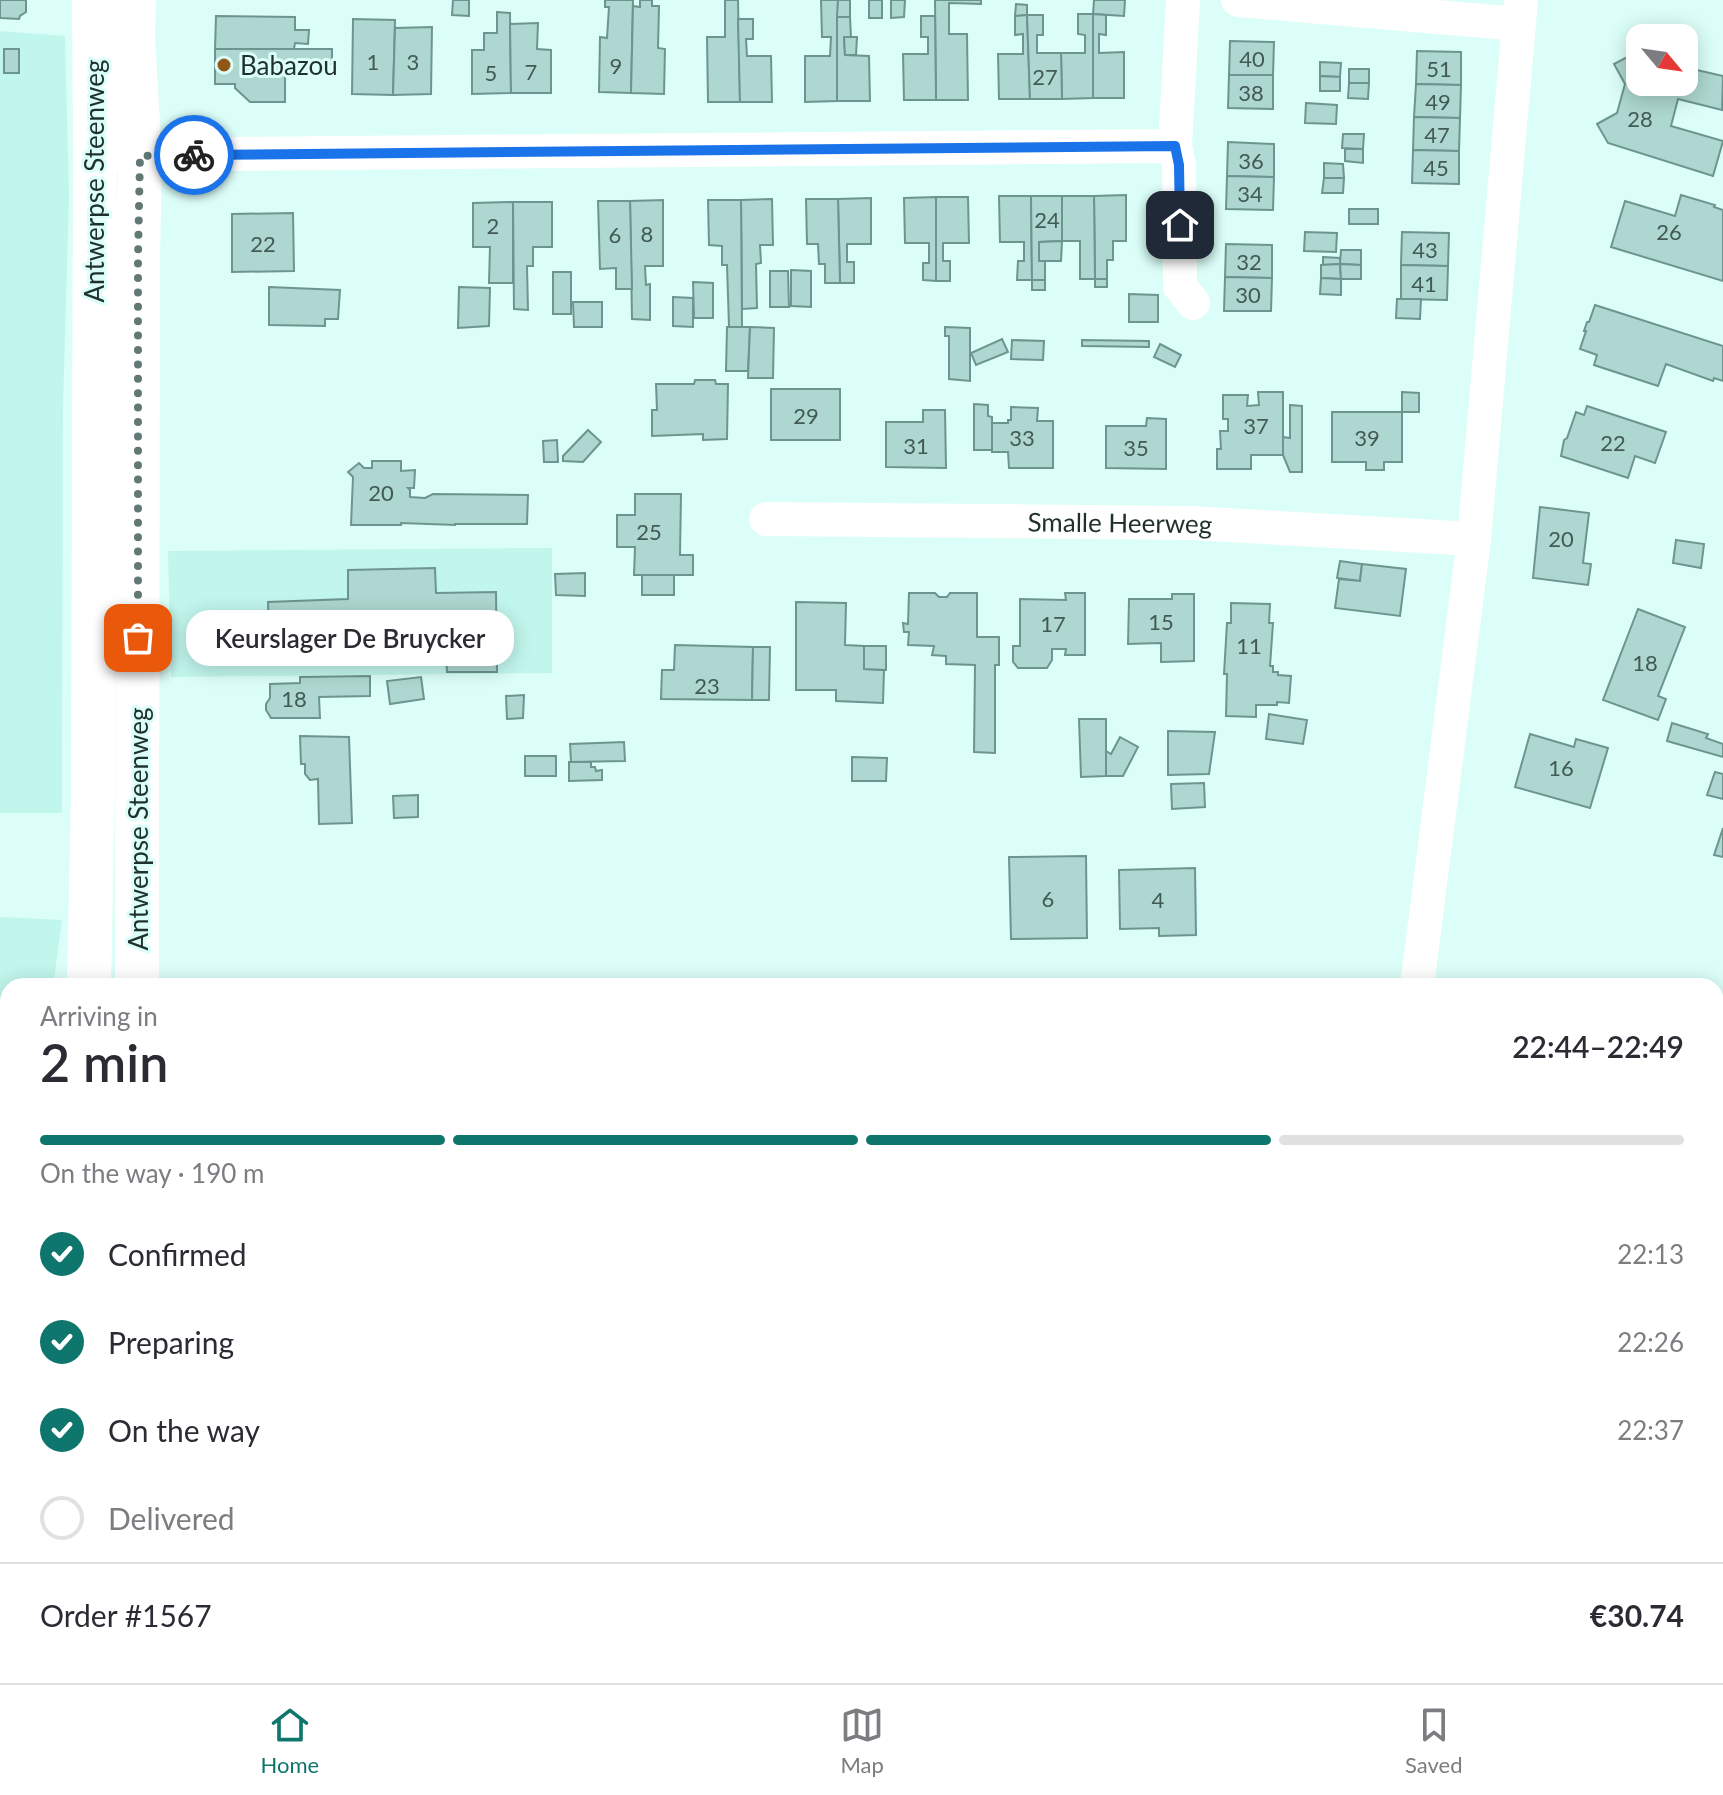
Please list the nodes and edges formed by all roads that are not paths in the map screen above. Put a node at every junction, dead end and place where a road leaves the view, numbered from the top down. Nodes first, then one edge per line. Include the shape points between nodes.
1 (94, 0) edge
2 (134, 0) edge
3 (1183, 0) edge
4 (1238, 0) edge
5 (1520, 12) edge
6 (1175, 146) junction
7 (95, 155) junction
8 (140, 156) junction
9 (1193, 303) dead end
10 (766, 519) dead end
11 (1474, 539) junction
12 (89, 978) edge
13 (137, 978) edge
14 (1418, 978) edge

1 - 7 main road, Antwerpse Steenweg
2 - 8 main road, Antwerpse Steenweg
3 - 6 street
4 - 5 street
5 - 11 street
6 - 8 street
6 - 9 street via 1180,286
7 - 8 street
7 - 12 main road, Antwerpse Steenweg
8 - 13 main road, Antwerpse Steenweg
10 - 11 street, Smalle Heerweg via 1191,523
11 - 14 street

